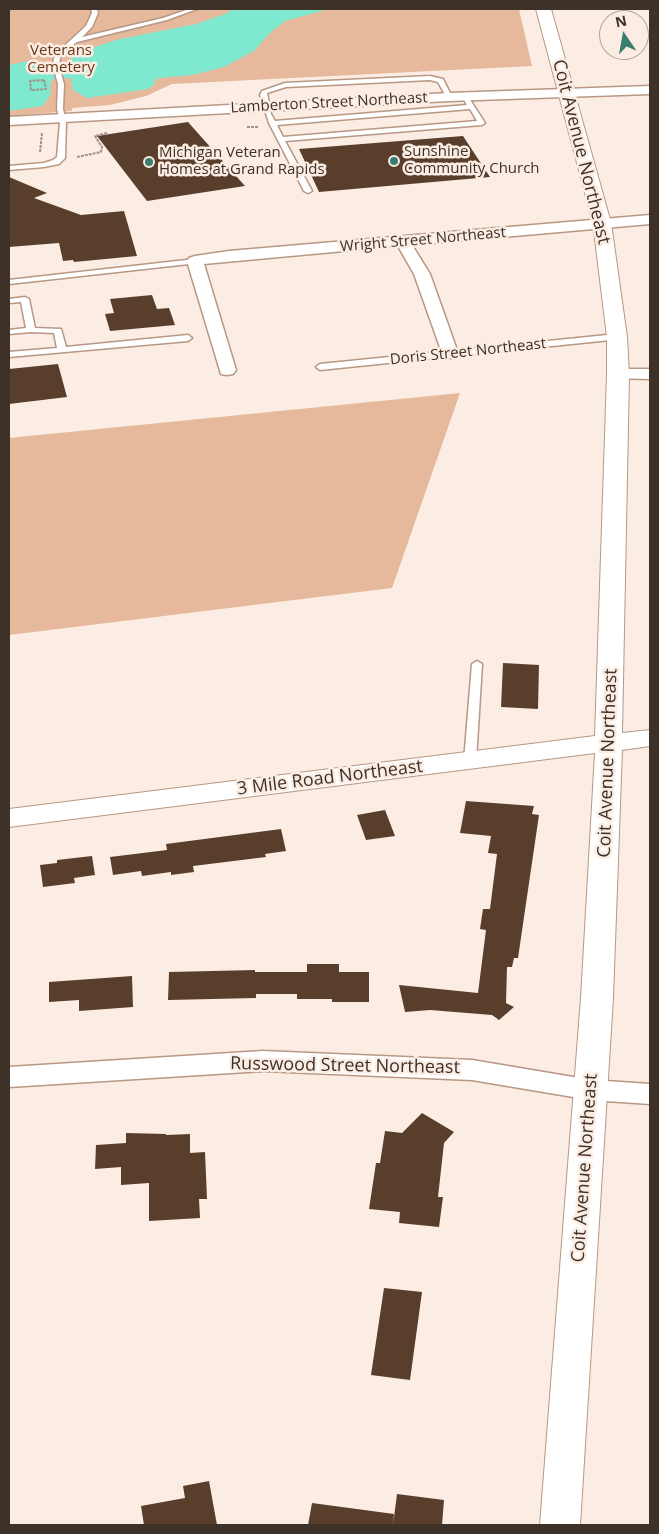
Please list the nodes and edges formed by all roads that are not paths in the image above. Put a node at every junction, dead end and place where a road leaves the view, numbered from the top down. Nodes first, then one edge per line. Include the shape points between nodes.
1 (94, 9) edge
2 (194, 9) edge
3 (543, 9) edge
4 (75, 42) junction
5 (650, 90) edge
6 (567, 93) junction
7 (449, 97) junction
8 (468, 102) junction
9 (265, 107) junction
10 (61, 118) junction
11 (9, 121) edge
12 (272, 123) junction
13 (280, 139) junction
14 (9, 168) edge
15 (308, 191) dead end
16 (650, 219) edge
17 (602, 223) junction
18 (403, 242) junction
19 (195, 261) junction
20 (9, 282) edge
21 (9, 301) edge
22 (31, 330) junction
23 (9, 332) edge
24 (617, 337) junction
25 (188, 338) dead end
26 (62, 350) junction
27 (450, 353) junction
28 (9, 355) edge
29 (320, 367) dead end
30 (227, 370) dead end
31 (618, 374) junction
32 (650, 374) edge
33 (477, 664) dead end
34 (650, 738) edge
35 (610, 743) junction
36 (470, 760) junction
37 (9, 818) edge
38 (9, 1077) edge
39 (590, 1090) junction
40 (650, 1094) edge
41 (560, 1525) edge

1 - 4 lane via 89,26
2 - 4 lane
3 - 6 main road, Coit Avenue Northeast
4 - 10 lane via 57,58
5 - 6 street, Lamberton Street Northeast
6 - 8 street, Lamberton Street Northeast
6 - 17 main road, Coit Avenue Northeast
7 - 8 street, Lamberton Street Northeast
7 - 9 street, Lamberton Street Northeast
7 - 9 lane via 443,82 434,78 291,85 264,92
8 - 12 lane
8 - 13 lane via 482,123
9 - 10 street, Lamberton Street Northeast
9 - 12 lane
10 - 11 street, Lamberton Street Northeast
10 - 14 lane via 61,158 44,165
12 - 13 lane
13 - 15 lane
16 - 17 street, Wright Street Northeast
17 - 18 street, Wright Street Northeast
17 - 24 main road, Coit Avenue Northeast
18 - 19 street, Wright Street Northeast
18 - 27 street via 422,274
19 - 20 lane
19 - 30 street
21 - 22 lane via 25,299
22 - 23 lane
22 - 26 lane via 58,331
24 - 27 lane, Doris Street Northeast
24 - 31 main road, Coit Avenue Northeast
25 - 26 lane
26 - 28 lane
27 - 29 lane, Doris Street Northeast
31 - 32 street
31 - 35 main road, Coit Avenue Northeast
33 - 36 lane
34 - 35 main road, 3 Mile Road Northeast
35 - 36 main road, 3 Mile Road Northeast
35 - 39 main road, Coit Avenue Northeast
36 - 37 main road, 3 Mile Road Northeast
38 - 39 street, Russwood Street Northeast via 263,1060 472,1070
39 - 40 street, Russwood Street Northeast
39 - 41 main road, Coit Avenue Northeast

